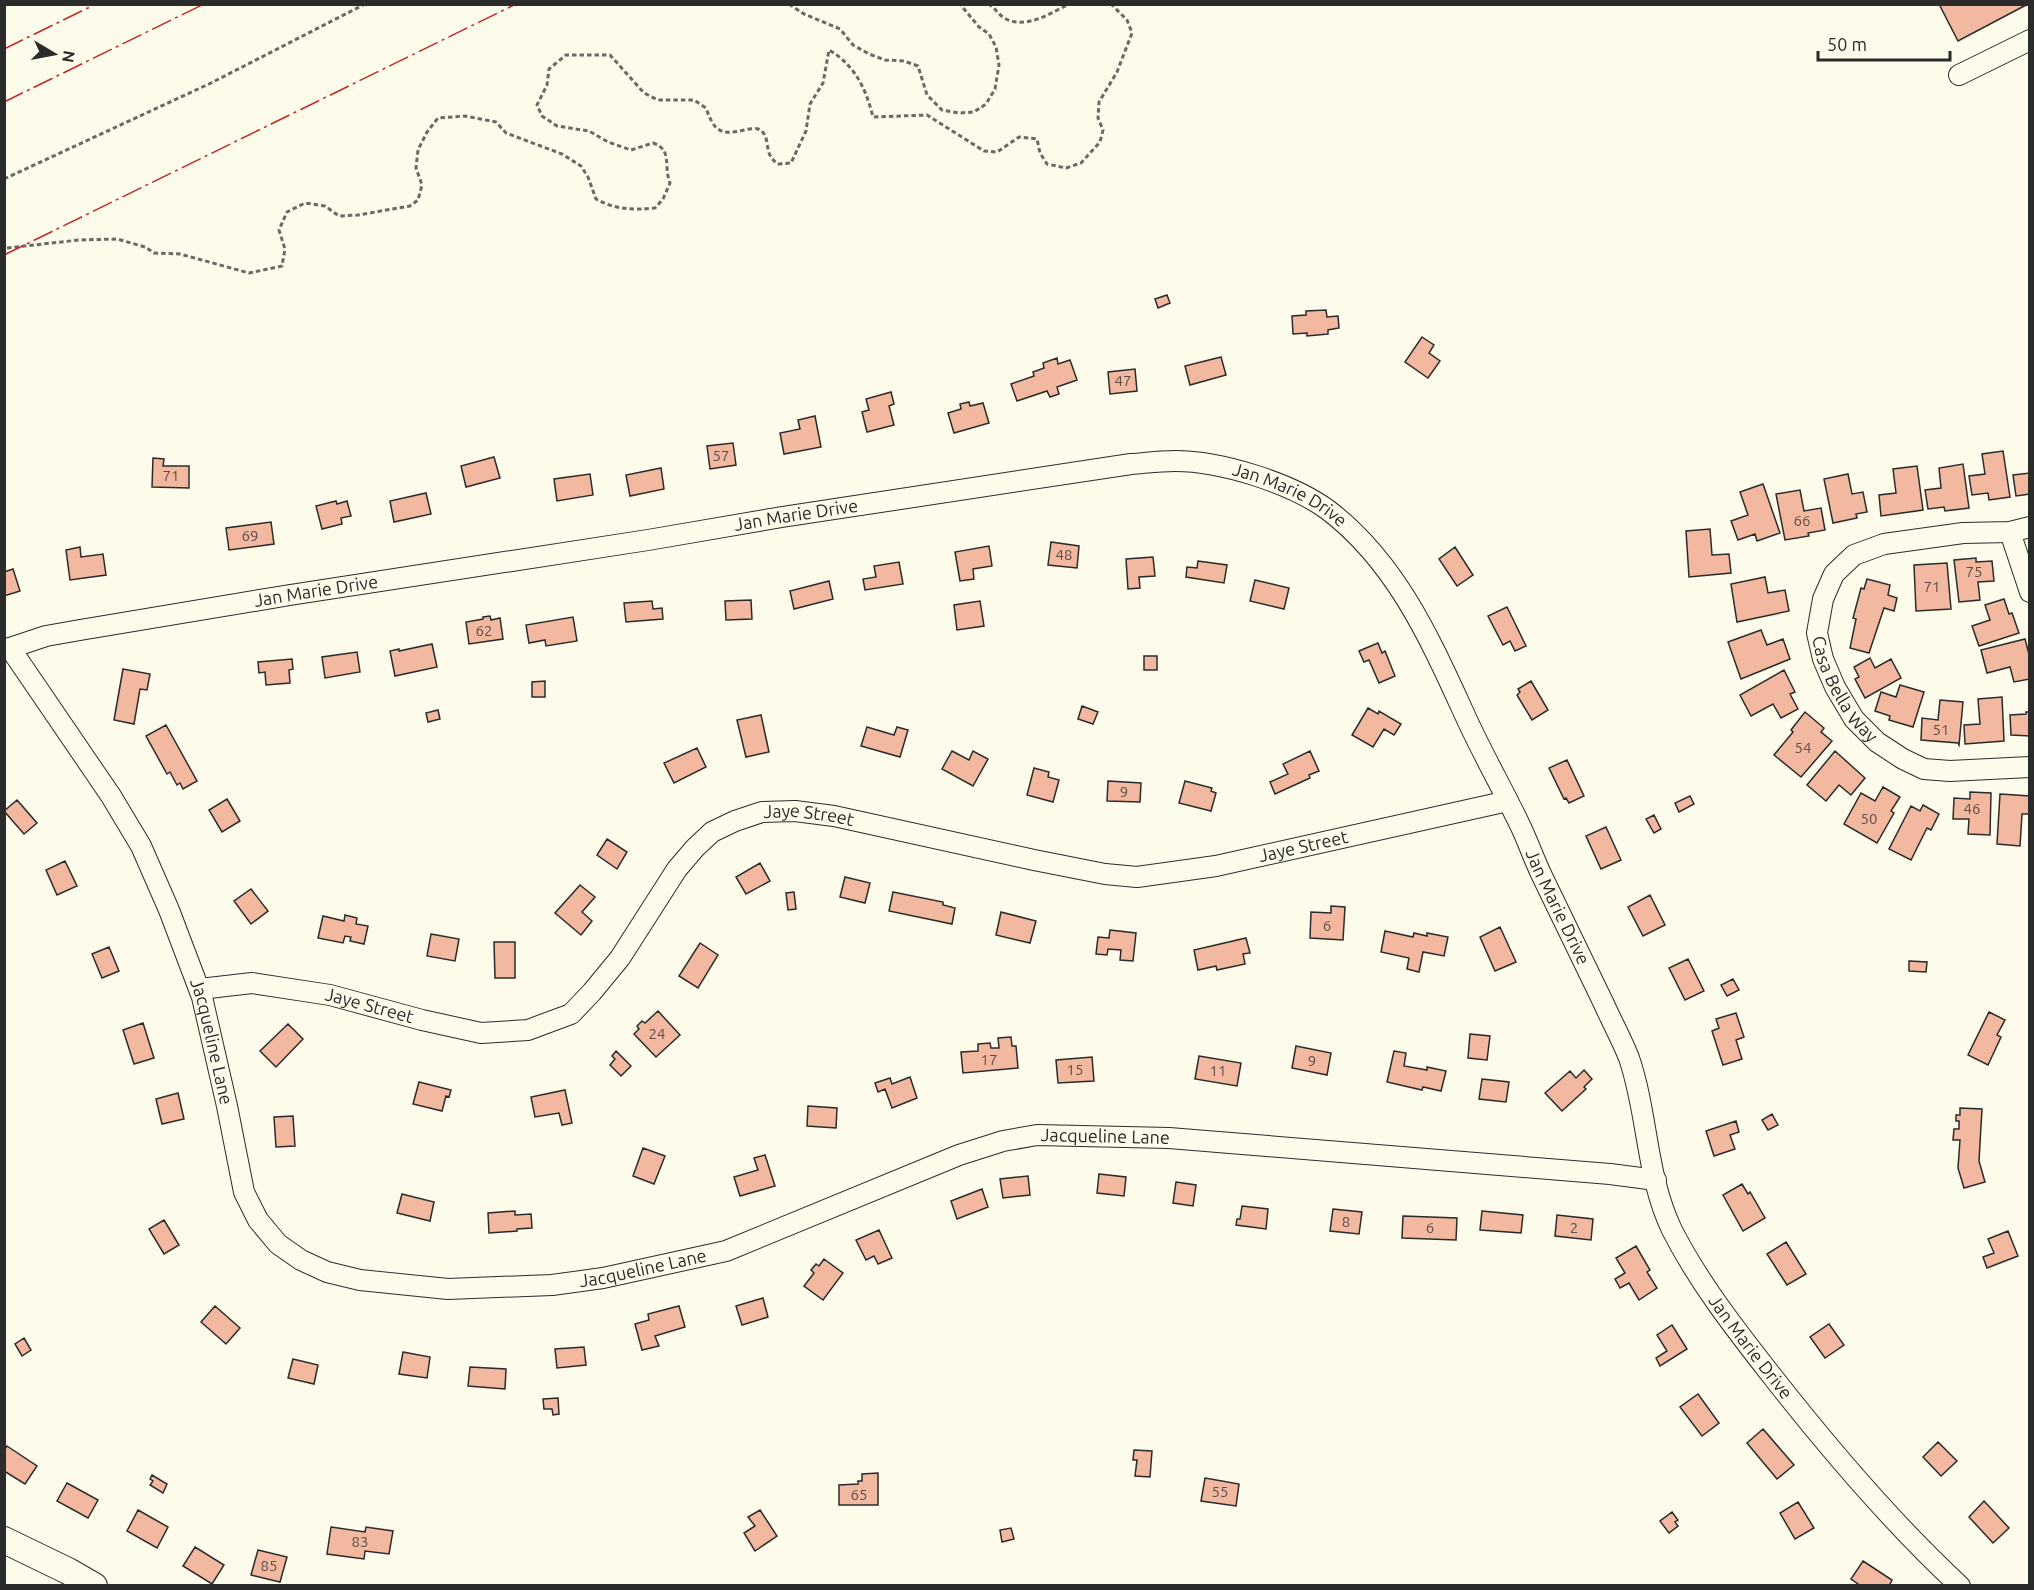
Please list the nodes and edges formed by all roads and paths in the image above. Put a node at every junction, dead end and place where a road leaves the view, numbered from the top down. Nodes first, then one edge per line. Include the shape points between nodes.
1 (364, 4) edge
2 (789, 4) edge
3 (960, 4) edge
4 (988, 4) edge
5 (1069, 4) edge
6 (1111, 4) edge
7 (2030, 40) edge
8 (1959, 75) dead end
9 (4, 179) edge
10 (7, 248) dead end
11 (2020, 529) edge
12 (2030, 592) edge
13 (7, 649) edge
14 (2030, 767) edge
15 (1508, 801) junction
16 (200, 989) junction
17 (1656, 1180) junction
18 (4, 1540) edge
19 (94, 1586) edge
20 (1960, 1586) edge

1 - 9 path via 211,83
2 - 3 path via 840,29 853,45 869,54 918,66 927,94 942,110 959,113 974,112 986,104 999,65 989,34
4 - 5 path via 1006,19 1032,22
6 - 10 path via 1127,20 1132,33 1117,72 1099,102 1098,118 1103,130 1100,142 1081,163 1066,168 1047,164 1037,139 1019,137 997,152 984,151 927,115 873,117 858,76 829,50 824,83 810,104 802,144 791,163 778,164 770,156 766,136 758,129 719,131 706,108 694,100 658,100 644,93 610,55 582,54 566,56 549,69 547,85 537,105 542,116 556,126 589,131 632,150 653,142 662,146 670,183 655,208 610,207 596,199 581,165 506,134 496,122 465,116 438,118 427,132 418,150 416,168 422,185 418,200 410,206 339,216 325,206 306,203 287,212 279,230 285,249 282,266 249,273 180,254 154,253 117,239
7 - 8 street
11 - 12 street
11 - 14 street, Casa Bella Way via 1884,544 1854,555 1834,574 1823,599 1817,633 1831,678 1854,719 1877,742 1903,759 1924,769 1950,771
13 - 15 street, Jan Marie Drive via 80,630 782,517 1131,464 1194,462 1246,473 1296,492 1326,508 1374,554 1431,641
13 - 16 street, Jacqueline Lane via 111,796 141,846
15 - 16 street, Jaye Street via 1216,866 1137,877 1034,860 834,816 762,812 712,832 676,869 620,958 592,992 571,1014 528,1030 481,1033 330,995 252,984
15 - 17 street, Jan Marie Drive via 1628,1057
16 - 17 street, Jacqueline Lane via 244,1192 258,1220 278,1244 301,1260 338,1275 391,1285 448,1289 552,1285 663,1266 726,1251 959,1155 1037,1135 1169,1138
17 - 20 street, Jan Marie Drive via 1672,1228 1742,1338 1846,1467
18 - 19 main road

